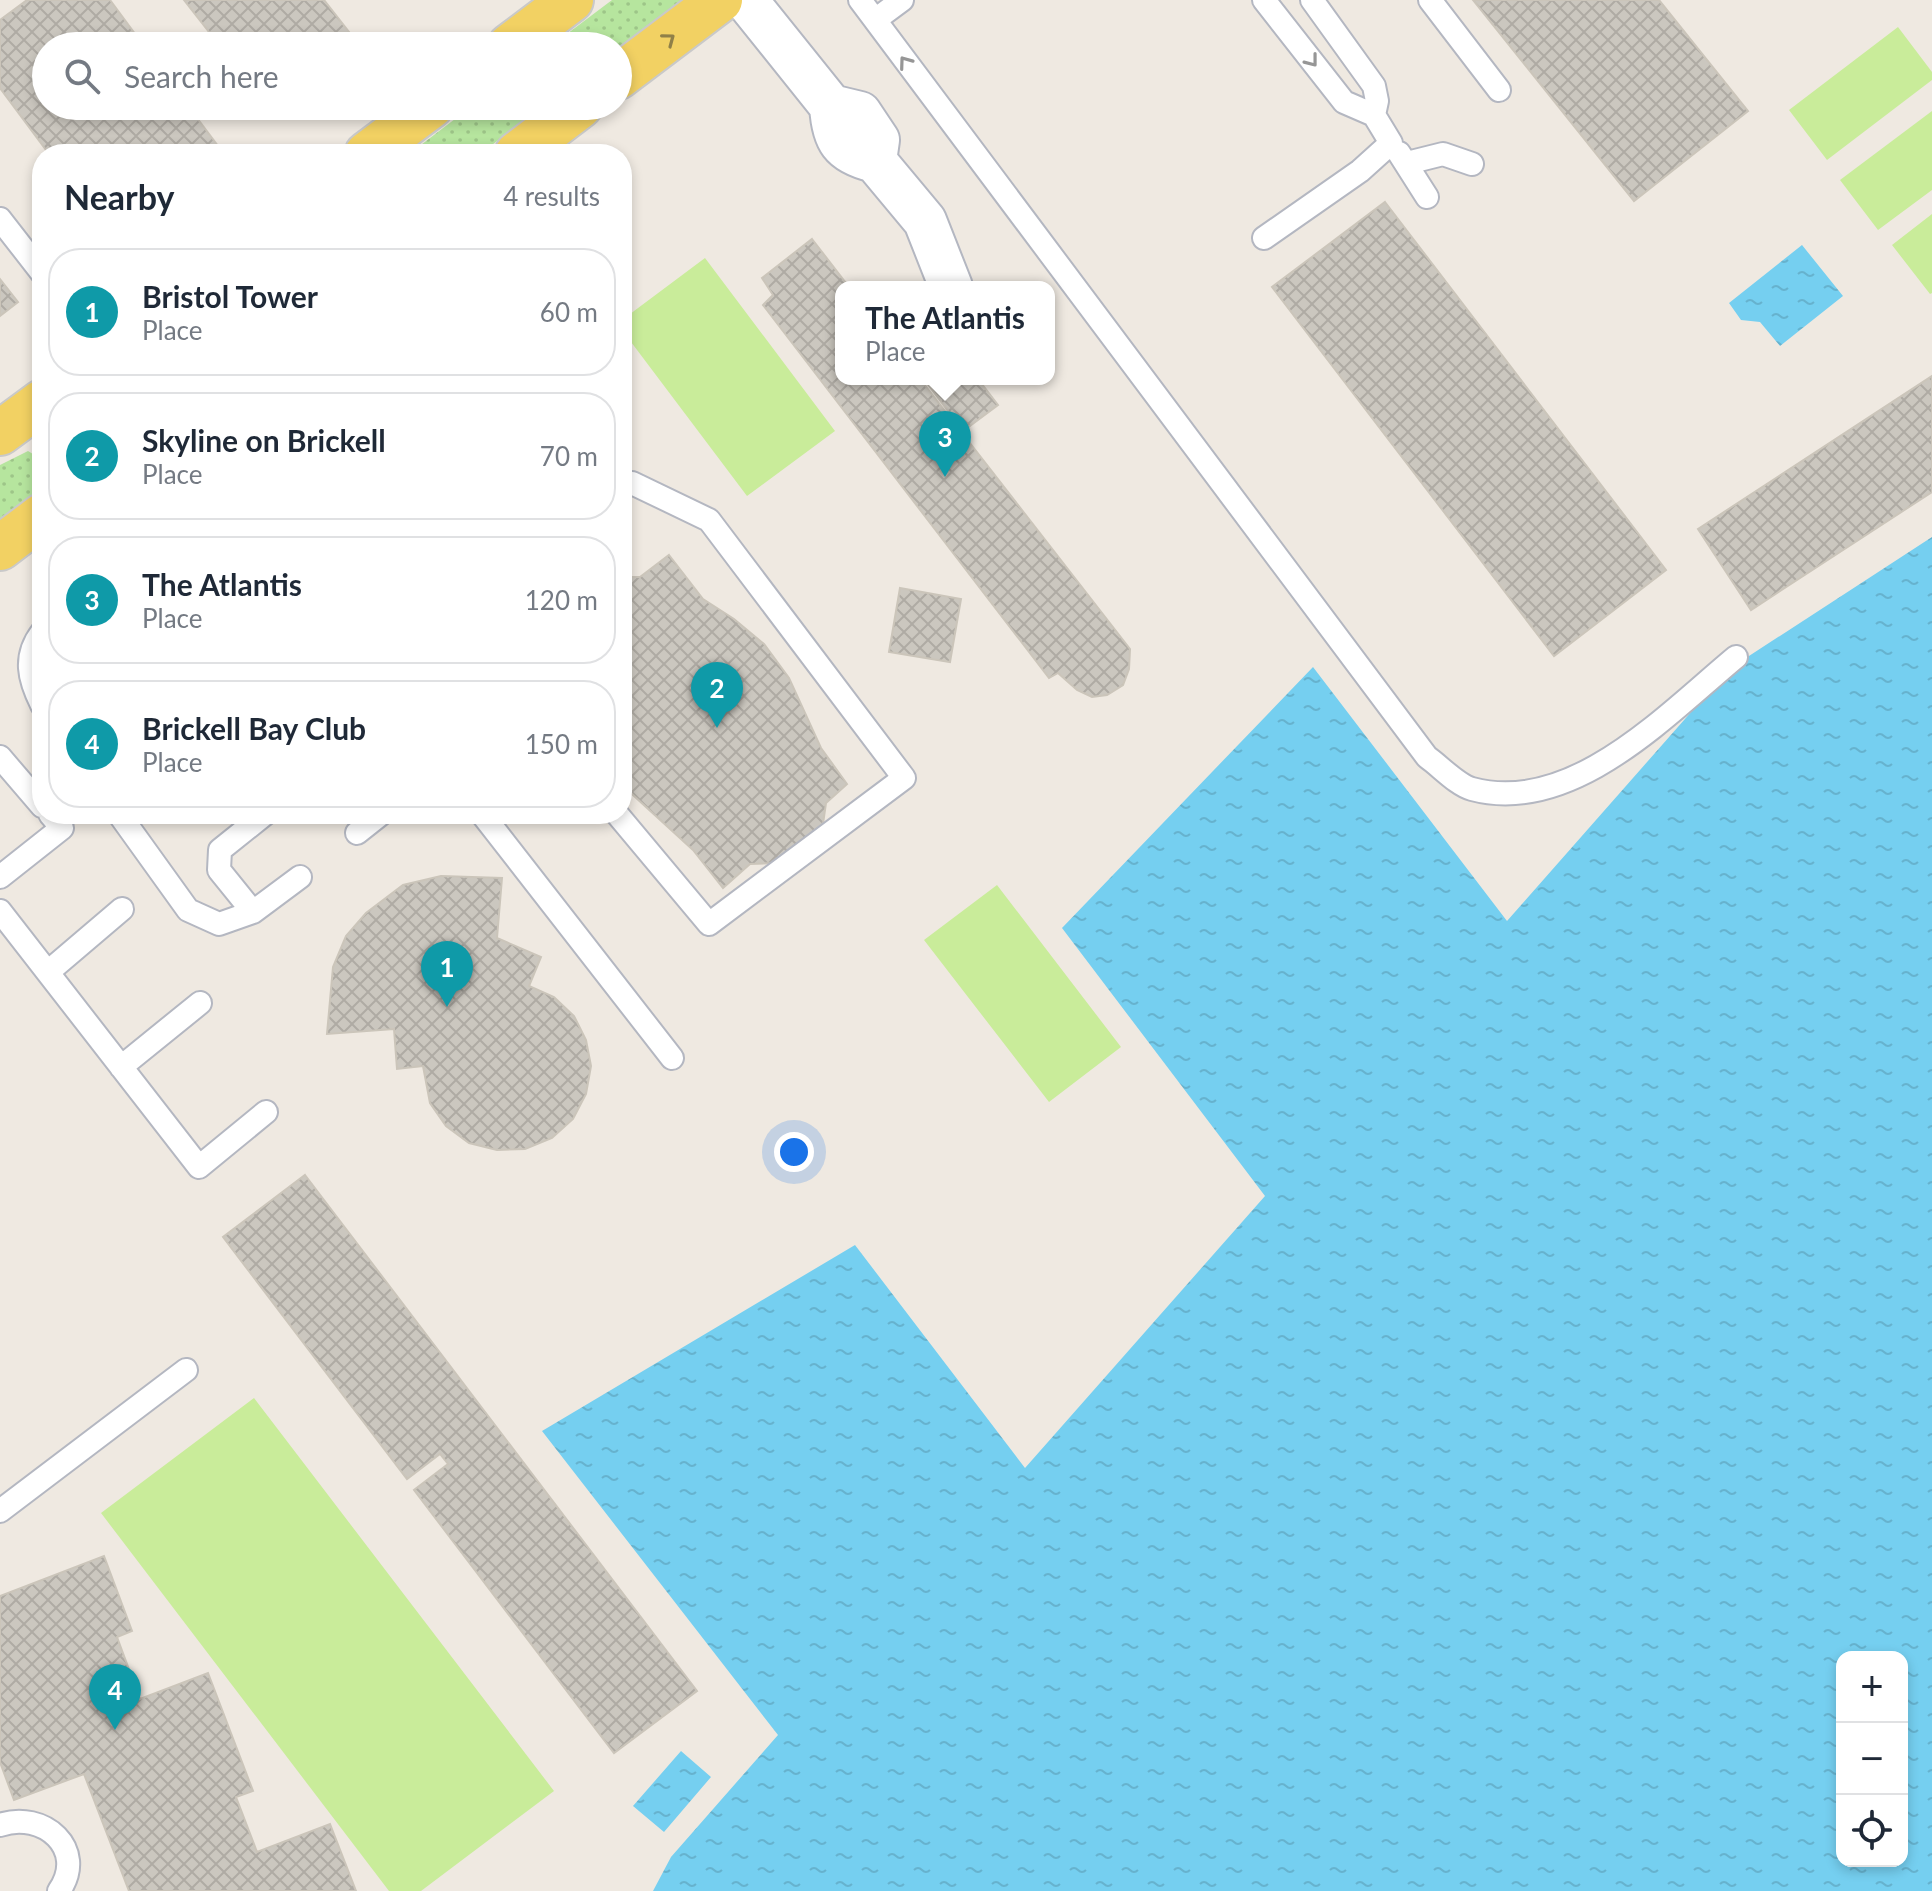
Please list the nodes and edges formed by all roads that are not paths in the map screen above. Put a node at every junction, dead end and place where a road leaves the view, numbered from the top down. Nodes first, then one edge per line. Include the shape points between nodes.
1 (571, 0) edge
2 (720, 0) edge
3 (746, 0) edge
4 (860, 0) edge
5 (902, 0) edge
6 (1264, 0) edge
7 (1312, 0) edge
8 (1430, 0) edge
9 (875, 20) junction
10 (529, 32) edge
11 (632, 66) edge
12 (1499, 90) dead end
13 (1374, 115) junction
14 (412, 120) edge
15 (562, 120) edge
16 (1391, 143) junction
17 (380, 144) edge
18 (530, 144) edge
19 (1407, 163) junction
20 (1472, 164) dead end
21 (1427, 197) dead end
22 (0, 219) edge
23 (1264, 238) dead end
24 (32, 260) edge
25 (949, 281) edge
26 (32, 409) edge
27 (0, 433) edge
28 (632, 483) dead end
29 (32, 524) edge
30 (0, 548) edge
31 (32, 650) edge
32 (1736, 657) dead end
33 (32, 677) edge
34 (0, 757) edge
35 (32, 794) edge
36 (59, 824) edge
37 (126, 824) edge
38 (252, 824) edge
39 (368, 824) edge
40 (490, 824) edge
41 (625, 824) edge
42 (357, 833) dead end
43 (0, 877) edge
44 (300, 877) dead end
45 (122, 909) dead end
46 (0, 911) edge
47 (253, 912) junction
48 (48, 972) junction
49 (200, 1003) dead end
50 (672, 1058) dead end
51 (121, 1067) junction
52 (266, 1112) dead end
53 (186, 1370) dead end
54 (0, 1511) edge
55 (0, 1825) edge
56 (59, 1891) edge

1 - 10 main road
11 -> 2 main road
3 - 25 street via 831,106 832,128 844,148 851,156 875,161 925,221
4 - 9 lane
5 - 9 lane
6 -> 13 lane via 1344,102
7 - 13 lane via 1374,86
8 - 12 lane
32 -> 9 lane via 1633,743 1581,777 1520,793 1470,789 1427,757
13 - 16 lane
14 - 17 main road
15 - 18 main road
16 - 19 lane
16 - 23 lane
19 - 20 lane via 1443,154
19 - 21 lane
22 - 24 lane
26 - 27 main road
28 - 41 lane via 709,520 904,778 709,924
29 - 30 main road
31 - 33 lane
34 - 35 lane
36 - 43 lane via 62,828
37 - 47 lane via 188,910 219,924
38 - 47 lane via 220,850 218,861 219,870
39 - 42 lane
40 - 50 lane
44 - 47 lane
45 - 48 lane
46 - 48 lane
48 - 51 lane
49 - 51 lane
51 - 52 lane via 199,1167
53 - 54 lane
55 - 56 lane via 28,1820 54,1833 67,1859

